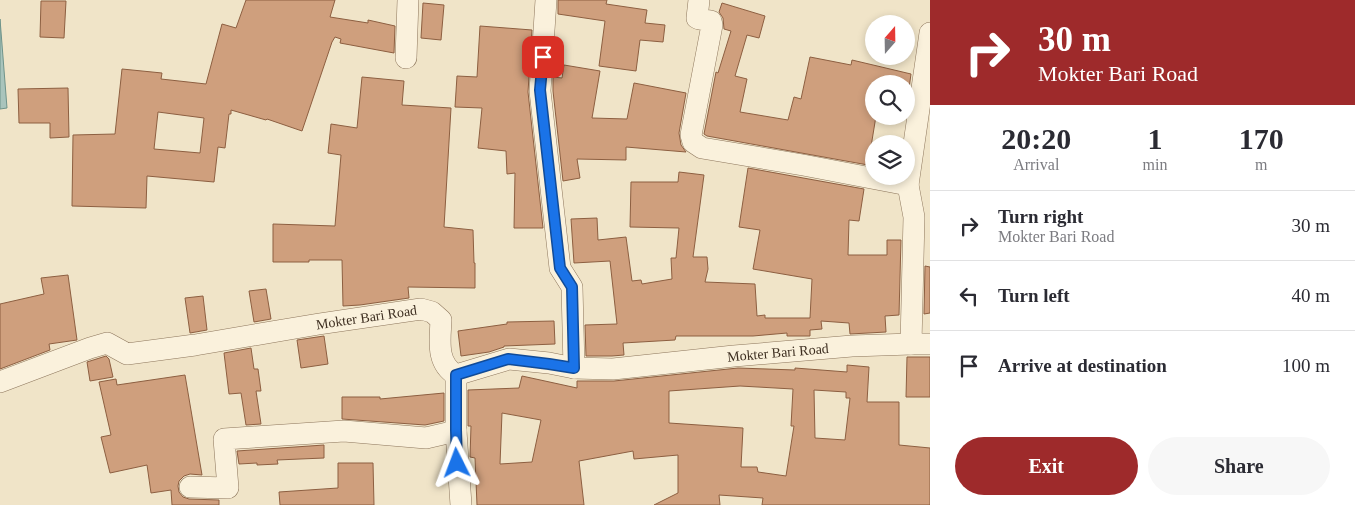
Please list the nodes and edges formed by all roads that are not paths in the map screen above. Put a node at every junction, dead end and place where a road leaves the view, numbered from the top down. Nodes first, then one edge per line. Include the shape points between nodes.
1 (408, 0) edge
2 (546, 0) edge
3 (699, 0) edge
4 (930, 33) edge
5 (406, 58) dead end
6 (915, 137) edge
7 (865, 177) edge
8 (908, 185) edge
9 (920, 344) edge
10 (574, 368) junction
11 (456, 375) junction
12 (0, 382) edge
13 (456, 430) junction
14 (190, 487) dead end
15 (461, 505) edge

1 - 5 street
2 - 10 street via 540,90 560,268 572,287
3 - 7 street via 696,18 711,21 712,25 691,135 693,142 702,148
4 - 6 street
8 - 9 street via 914,217
9 - 10 street, Mokter Bari Road via 852,346 613,369
10 - 11 street, Mokter Bari Road via 508,359
11 - 12 street, Mokter Bari Road via 448,370 440,352 440,320 432,312 421,309 127,354 107,343
11 - 13 street
13 - 14 street via 426,438 344,431 224,439 228,488
13 - 15 street

